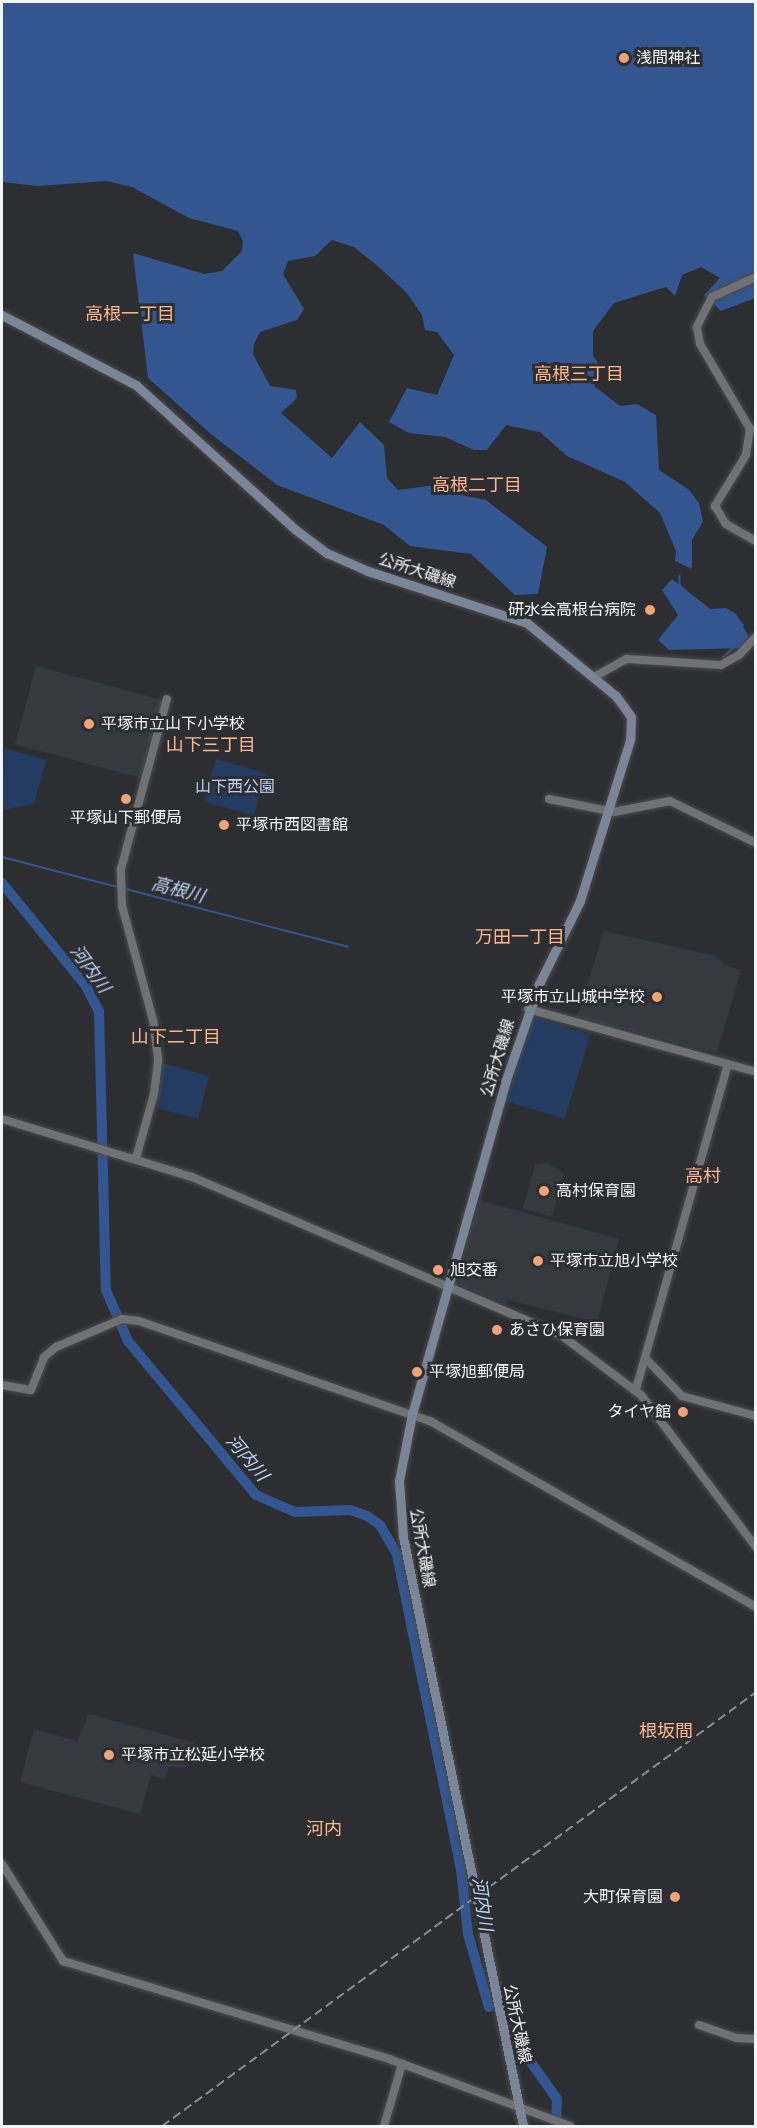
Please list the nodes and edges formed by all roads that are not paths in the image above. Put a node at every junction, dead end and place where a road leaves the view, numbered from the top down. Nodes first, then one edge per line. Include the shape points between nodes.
1 (756, 277) edge
2 (2, 315) edge
3 (756, 542) edge
4 (756, 637) edge
5 (594, 677) junction
6 (167, 699) dead end
7 (549, 799) dead end
8 (606, 811) junction
9 (756, 843) edge
10 (528, 1010) junction
11 (728, 1064) junction
12 (756, 1072) edge
13 (2, 1119) edge
14 (136, 1158) junction
15 (448, 1286) junction
16 (646, 1359) junction
17 (2, 1385) edge
18 (636, 1389) junction
19 (412, 1414) junction
20 (756, 1416) edge
21 (756, 1547) edge
22 (756, 1607) edge
23 (2, 1864) edge
24 (699, 2025) dead end
25 (756, 2039) edge
26 (402, 2064) junction
27 (519, 2106) junction
28 (384, 2127) edge
29 (523, 2127) edge
30 (570, 2127) edge

1 - 3 street via 712,297 697,327 700,344 750,429 746,455 715,506 726,524
2 - 5 main road, 公所大磯線 via 136,385 296,530 327,553 368,571 527,623
4 - 5 street via 739,655 720,665 627,659
5 - 8 main road, 公所大磯線 via 623,702 633,723
6 - 14 street via 124,855 121,884 153,1020 158,1059 154,1094
7 - 8 street
8 - 9 street via 670,801
8 - 10 main road, 公所大磯線 via 580,901
10 - 11 street
10 - 15 main road, 公所大磯線
11 - 12 street
11 - 16 street
13 - 14 street
14 - 15 street via 192,1176
15 - 18 street via 561,1335
15 - 19 main road, 公所大磯線
16 - 18 street
16 - 20 street via 682,1396
17 - 19 street via 31,1390 48,1352 111,1323 140,1321
18 - 21 street
19 - 22 street
19 - 27 main road, 公所大磯線 via 399,1481 403,1537
23 - 26 street via 63,1960
24 - 25 street via 736,2038
26 - 27 street
26 - 28 street
27 - 29 main road, 公所大磯線
27 - 30 street

